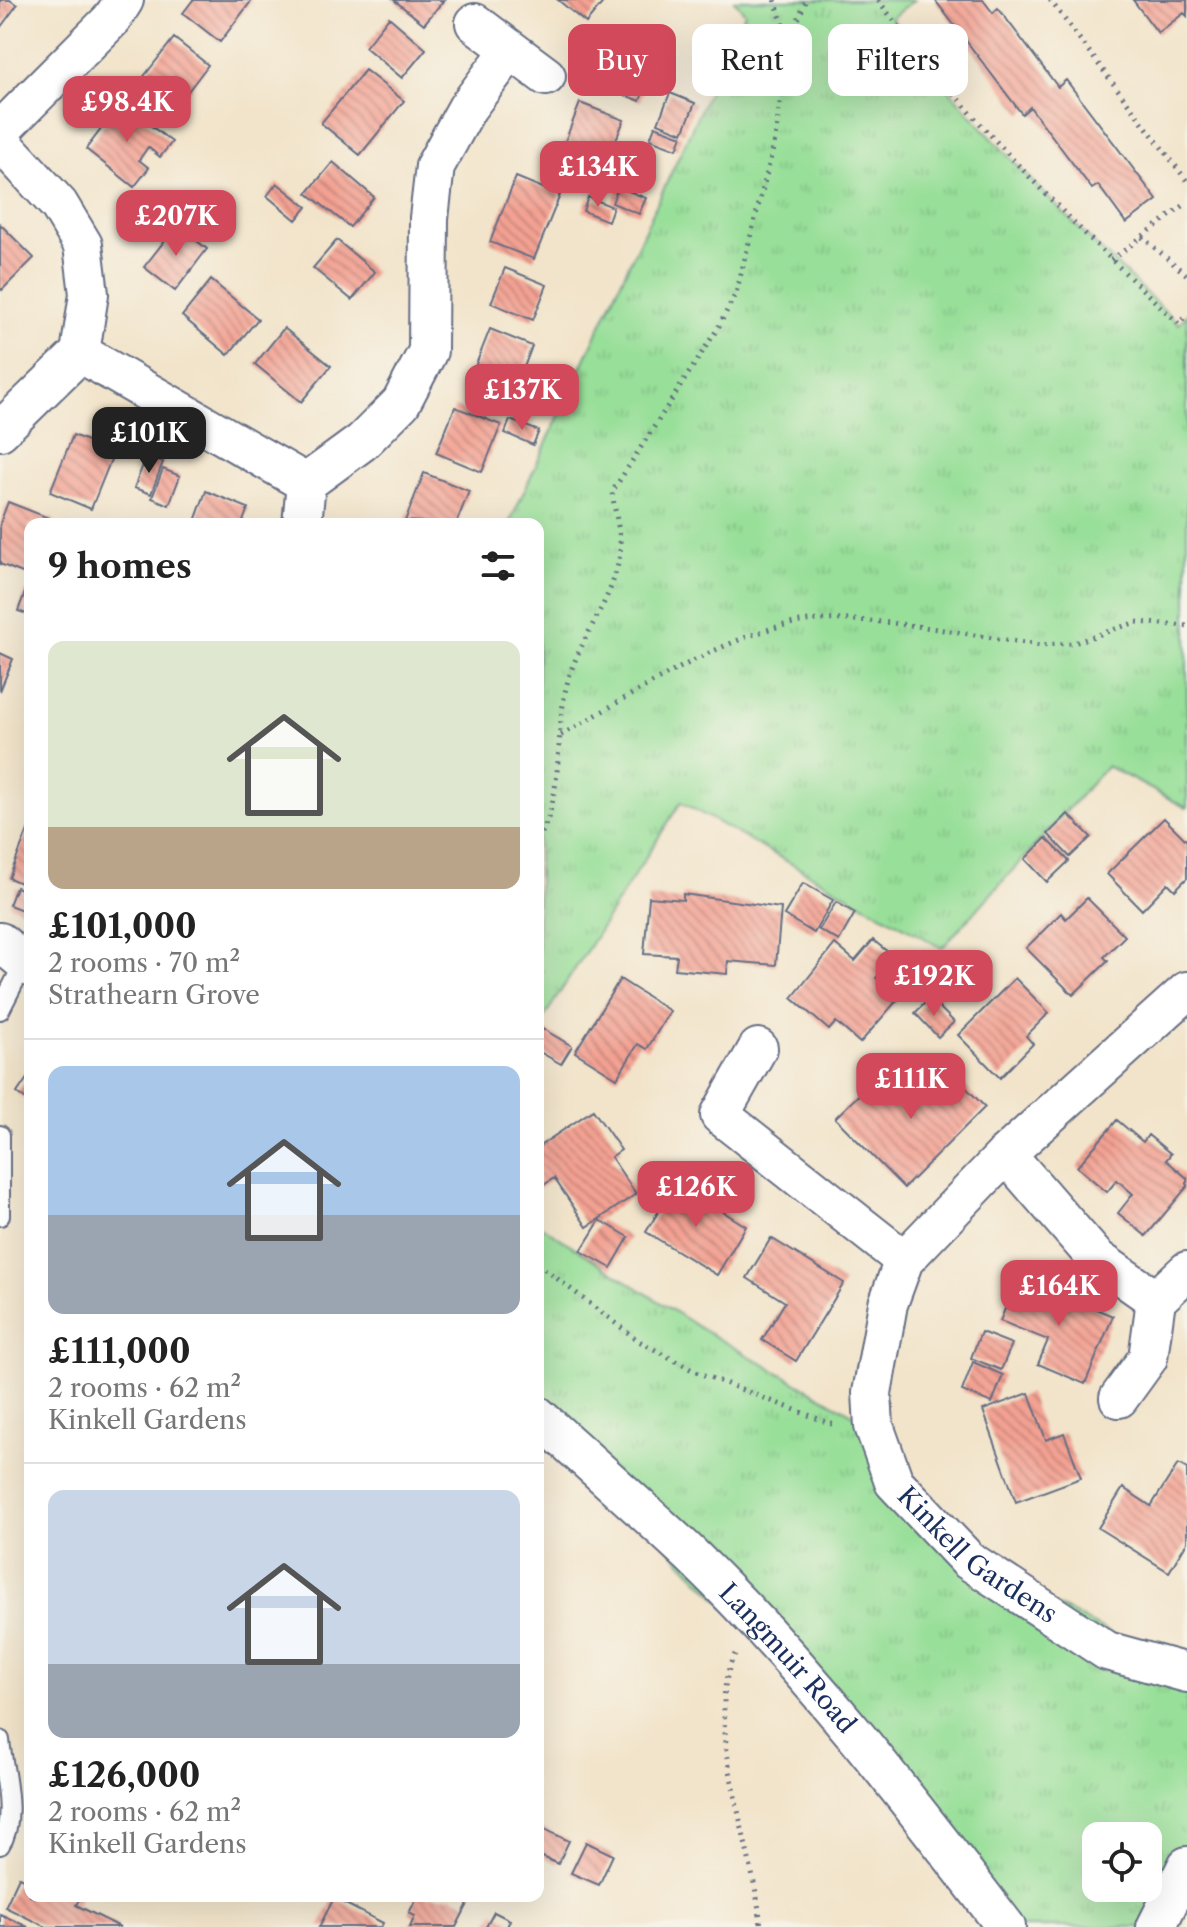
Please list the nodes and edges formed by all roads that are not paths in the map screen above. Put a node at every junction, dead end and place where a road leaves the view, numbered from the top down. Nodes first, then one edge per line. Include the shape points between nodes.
1 (124, 0) edge
2 (475, 23) dead end
3 (509, 52) junction
4 (546, 76) dead end
5 (0, 131) edge
6 (0, 141) edge
7 (80, 353) junction
8 (0, 431) edge
9 (306, 483) junction
10 (303, 518) edge
11 (18, 957) edge
12 (1187, 991) edge
13 (0, 1010) edge
14 (758, 1048) dead end
15 (0, 1135) edge
16 (1006, 1154) junction
17 (0, 1216) edge
18 (904, 1260) junction
19 (1187, 1271) edge
20 (1156, 1300) junction
21 (1119, 1398) dead end
22 (544, 1421) edge
23 (1187, 1673) edge
24 (0, 1740) edge
25 (0, 1845) edge
26 (1187, 1866) edge
27 (1006, 1927) edge
28 (1156, 1927) edge

1 - 5 street via 112,19
2 - 3 street
3 - 4 street
3 - 9 street via 467,108 435,166 429,218 428,351 401,403 362,442
6 - 7 street via 59,205 83,245 89,294
7 - 8 street
7 - 9 street
9 - 10 street
11 - 13 lane
12 - 16 street, Kinkell Gardens
14 - 18 street via 720,1115
15 - 17 lane
16 - 18 street, Kinkell Gardens
16 - 20 street via 1096,1258
18 - 23 street, Kinkell Gardens via 885,1318 872,1393 874,1426 894,1482 968,1560 1107,1651
19 - 20 street
20 - 21 street via 1148,1358
22 - 27 street, Langmuir Road via 692,1556 759,1627 882,1765
24 - 25 lane via 7,1835
26 - 28 street

